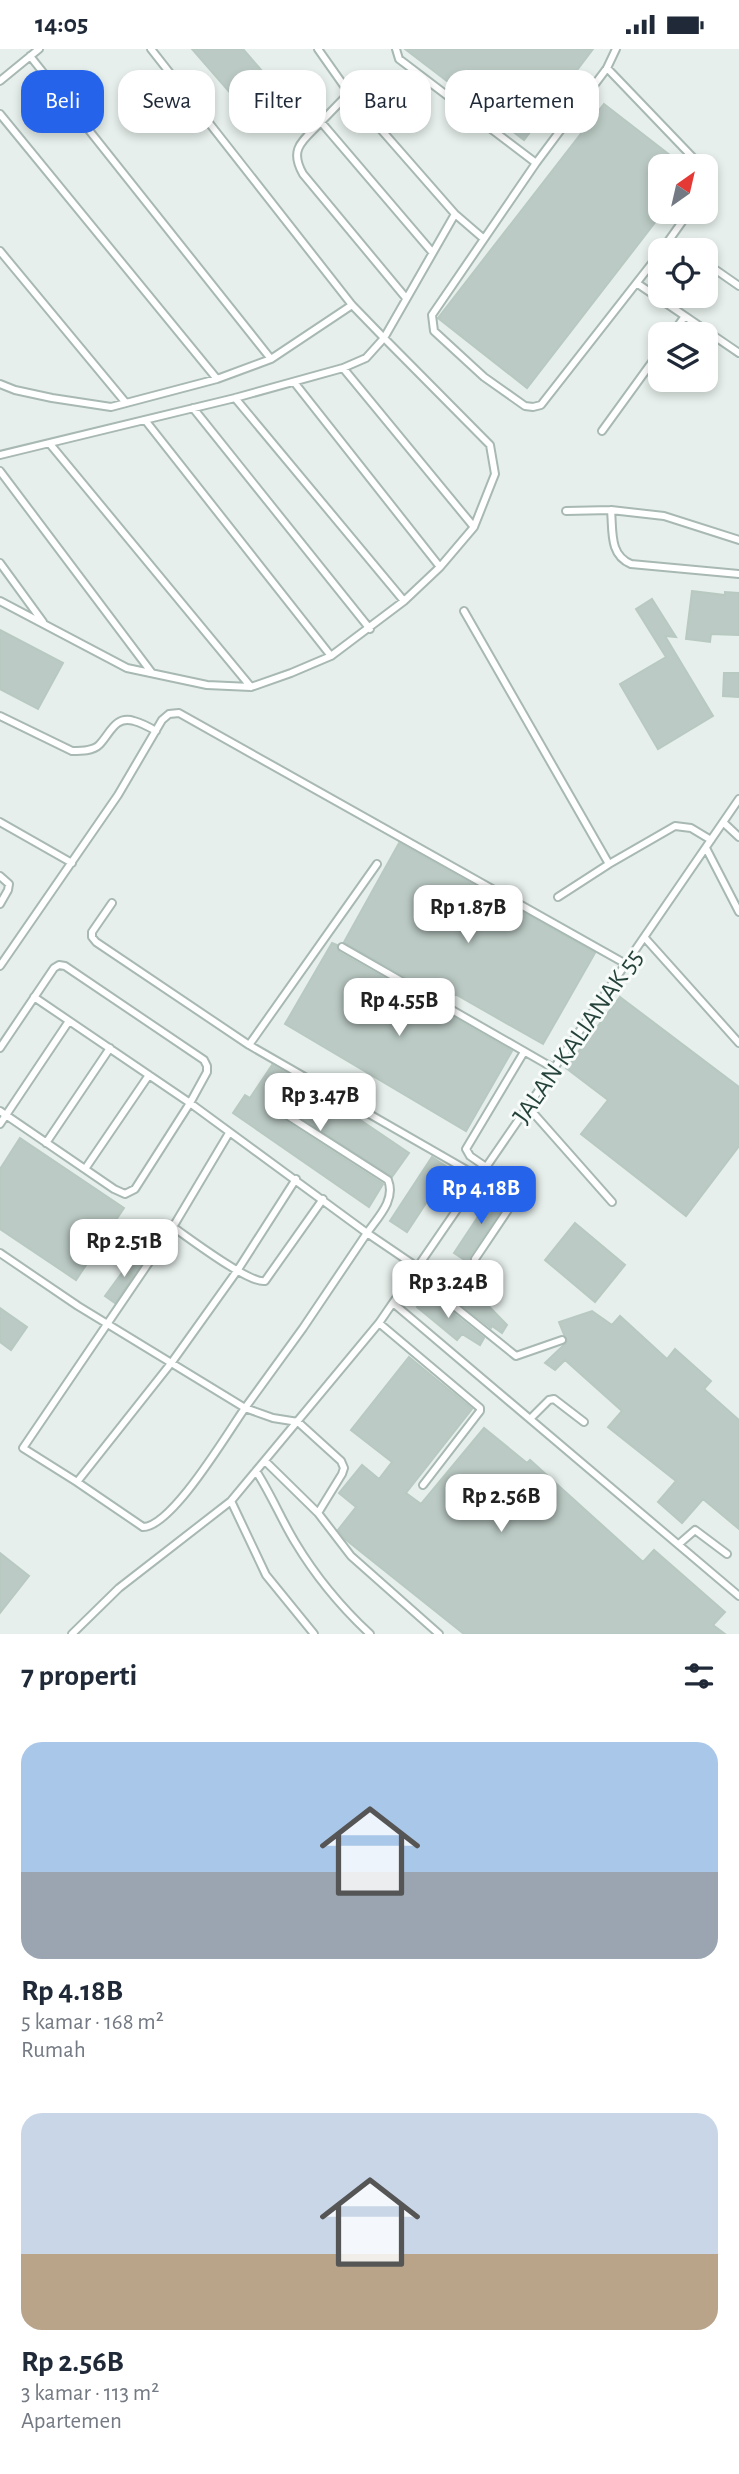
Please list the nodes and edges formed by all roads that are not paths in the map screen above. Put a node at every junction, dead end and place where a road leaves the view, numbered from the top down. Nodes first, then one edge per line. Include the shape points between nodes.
1 (38, 49) edge
2 (150, 49) edge
3 (318, 49) edge
4 (396, 49) edge
5 (616, 49) edge
6 (30, 56) junction
7 (607, 68) junction
8 (340, 80) edge
9 (0, 81) edge
10 (340, 102) edge
11 (0, 114) edge
12 (326, 117) edge
13 (326, 128) edge
14 (310, 133) edge
15 (384, 133) edge
16 (689, 154) edge
17 (536, 163) junction
18 (455, 214) junction
19 (484, 239) junction
20 (0, 251) edge
21 (432, 252) junction
22 (648, 270) edge
23 (718, 270) edge
24 (638, 284) junction
25 (739, 286) edge
26 (407, 298) junction
27 (352, 305) junction
28 (685, 316) junction
29 (681, 322) edge
30 (384, 338) junction
31 (739, 353) edge
32 (271, 359) junction
33 (343, 368) junction
34 (648, 368) edge
35 (217, 379) junction
36 (294, 382) junction
37 (0, 384) edge
38 (235, 398) junction
39 (126, 403) junction
40 (193, 408) junction
41 (145, 420) junction
42 (602, 431) dead end
43 (50, 444) junction
44 (0, 455) edge
45 (0, 471) edge
46 (611, 510) junction
47 (566, 511) dead end
48 (474, 527) junction
49 (739, 540) edge
50 (0, 563) edge
51 (440, 567) junction
52 (739, 574) edge
53 (0, 601) edge
54 (404, 601) junction
55 (464, 611) dead end
56 (45, 623) junction
57 (370, 629) junction
58 (331, 656) junction
59 (152, 673) junction
60 (251, 687) junction
61 (0, 716) edge
62 (156, 730) junction
63 (739, 799) edge
64 (0, 823) edge
65 (724, 823) junction
66 (739, 837) edge
67 (711, 840) junction
68 (706, 848) junction
69 (72, 863) junction
70 (377, 864) dead end
71 (609, 864) junction
72 (0, 876) edge
73 (558, 897) dead end
74 (112, 903) dead end
75 (0, 904) edge
76 (739, 912) edge
77 (645, 938) junction
78 (342, 947) dead end
79 (626, 964) junction
80 (0, 966) edge
81 (34, 997) junction
82 (69, 1021) junction
83 (739, 1043) edge
84 (249, 1045) junction
85 (0, 1048) edge
86 (110, 1048) junction
87 (524, 1052) junction
88 (555, 1069) junction
89 (149, 1075) junction
90 (191, 1103) junction
91 (528, 1107) junction
92 (282, 1112) dead end
93 (3, 1113) edge
94 (0, 1124) edge
95 (229, 1133) junction
96 (46, 1143) junction
97 (486, 1167) junction
98 (85, 1169) junction
99 (479, 1177) junction
100 (296, 1179) junction
101 (323, 1199) junction
102 (612, 1202) dead end
103 (173, 1227) junction
104 (367, 1233) junction
105 (0, 1253) edge
106 (475, 1259) dead end
107 (415, 1270) junction
108 (237, 1271) junction
109 (393, 1303) junction
110 (106, 1323) junction
111 (379, 1323) junction
112 (562, 1340) dead end
113 (172, 1362) junction
114 (245, 1408) junction
115 (531, 1418) junction
116 (298, 1422) junction
117 (584, 1422) dead end
118 (265, 1461) junction
119 (256, 1471) junction
120 (77, 1482) junction
121 (423, 1485) dead end
122 (231, 1501) junction
123 (318, 1513) junction
124 (679, 1544) junction
125 (727, 1554) dead end
126 (739, 1596) edge
127 (72, 1634) edge
128 (314, 1634) edge
129 (370, 1634) edge
130 (439, 1634) edge

1 - 6 lane
2 - 27 lane
3 - 8 lane
4 - 17 lane via 399,59
5 - 7 lane
6 - 9 lane
6 - 32 lane
7 - 16 lane
7 - 17 lane
10 - 12 lane
11 - 35 lane
13 - 21 lane
14 - 26 lane via 300,144 298,165
15 - 18 lane
17 - 19 lane
18 - 19 lane
18 - 21 lane
19 - 24 lane via 432,315 434,331 525,405 541,405
20 - 39 lane
21 - 26 lane
22 - 24 lane
23 - 25 lane
24 - 28 lane
26 - 30 lane
27 - 30 lane
27 - 32 lane
28 - 29 lane
28 - 31 lane
30 - 33 lane via 366,358
30 - 48 lane via 490,445 495,474
32 - 35 lane
33 - 36 lane
33 - 48 lane
34 - 42 lane
35 - 39 lane
36 - 38 lane
36 - 51 lane
37 - 39 lane via 111,407
38 - 40 lane
38 - 54 lane
40 - 41 lane
40 - 57 lane
41 - 43 lane
41 - 58 lane
43 - 44 lane
43 - 60 lane
45 - 59 lane
46 - 47 lane
46 - 49 lane via 664,516
46 - 52 lane via 620,560
48 - 51 lane
50 - 56 lane
51 - 54 lane
53 - 56 lane
54 - 57 lane
55 - 71 lane
56 - 59 lane via 127,668
57 - 58 lane
58 - 60 lane
59 - 60 lane via 207,685
61 - 62 lane via 72,751 98,747 111,727 124,719
62 - 69 lane
62 - 79 lane via 169,714 179,713
63 - 65 lane, JALAN KALIANAK 55
64 - 69 lane
65 - 66 lane
65 - 67 lane, JALAN KALIANAK 55
67 - 68 lane, JALAN KALIANAK 55
67 - 71 lane via 691,828 675,826
68 - 76 lane
68 - 77 lane, JALAN KALIANAK 55
69 - 80 lane
70 - 84 lane
71 - 73 lane
72 - 75 lane via 9,884
74 - 84 lane via 92,932 96,942
77 - 79 lane, JALAN KALIANAK 55
77 - 83 lane
78 - 87 lane
79 - 88 lane, JALAN KALIANAK 55
81 - 82 lane
81 - 85 lane
81 - 90 lane via 54,968 65,966 204,1060 207,1072
82 - 86 lane
82 - 93 lane
84 - 99 lane
86 - 89 lane
86 - 96 lane
87 - 88 lane
87 - 97 lane via 466,1149
88 - 91 lane, JALAN KALIANAK 55
89 - 90 lane
89 - 98 lane
90 - 95 lane
90 - 98 lane via 135,1189 125,1194
91 - 97 lane, JALAN KALIANAK 55
91 - 102 lane
92 - 104 lane via 388,1180 391,1197
93 - 94 lane
93 - 96 lane
95 - 100 lane
95 - 103 lane
96 - 98 lane
97 - 99 lane, JALAN KALIANAK 55
99 - 106 lane via 516,1195
99 - 107 lane, JALAN KALIANAK 55
100 - 101 lane
100 - 108 lane
101 - 104 lane
101 - 108 lane via 265,1282
103 - 108 lane
103 - 110 lane
104 - 107 lane
104 - 114 lane
105 - 110 lane
107 - 109 lane, JALAN KALIANAK 55
107 - 112 lane via 516,1356
108 - 113 lane
109 - 111 lane, JALAN KALIANAK 55
109 - 115 lane
110 - 113 lane
110 - 120 lane via 23,1448
111 - 116 lane, JALAN KALIANAK 55
111 - 121 lane via 480,1408
113 - 114 lane
113 - 120 lane
114 - 116 lane
114 - 120 lane via 189,1490 152,1526 143,1527
115 - 117 lane via 554,1399
115 - 124 lane
116 - 118 lane, JALAN KALIANAK 55
116 - 123 lane via 344,1468
118 - 119 lane, JALAN KALIANAK 55
118 - 123 lane
119 - 122 lane, JALAN KALIANAK 55
119 - 129 lane via 323,1584
122 - 127 lane, JALAN KALIANAK 55 via 118,1588
122 - 128 lane via 266,1574
123 - 130 lane via 351,1556
124 - 125 lane via 695,1530
124 - 126 lane

